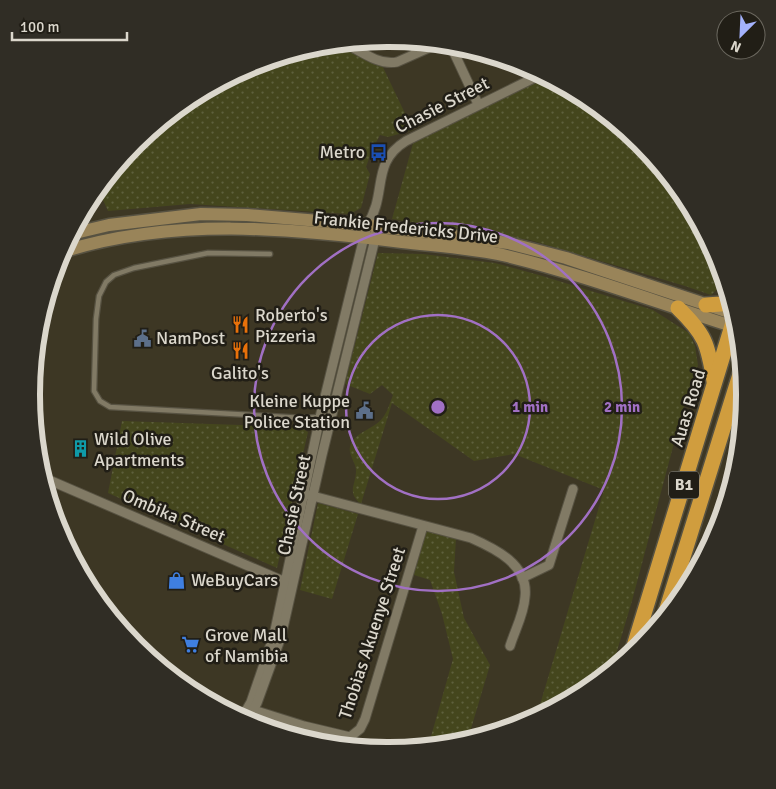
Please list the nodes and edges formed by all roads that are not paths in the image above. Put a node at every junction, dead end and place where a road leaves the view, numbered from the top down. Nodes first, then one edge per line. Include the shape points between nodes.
1 (361, 47) edge
2 (412, 47) edge
3 (355, 48) edge
4 (428, 48) edge
5 (364, 52) junction
6 (454, 53) edge
7 (415, 54) junction
8 (533, 78) edge
9 (478, 104) junction
10 (371, 229) junction
11 (81, 232) edge
12 (72, 250) edge
13 (270, 254) dead end
14 (724, 303) edge
15 (706, 305) junction
16 (678, 308) junction
17 (727, 316) edge
18 (727, 319) edge
19 (731, 335) edge
20 (715, 385) junction
21 (736, 397) edge
22 (320, 417) junction
23 (52, 484) edge
24 (573, 489) dead end
25 (308, 495) junction
26 (423, 526) junction
27 (522, 578) junction
28 (289, 584) junction
29 (671, 596) edge
30 (637, 638) edge
31 (510, 646) dead end
32 (251, 710) junction
33 (248, 713) edge
34 (250, 714) edge
35 (308, 727) junction
36 (304, 732) edge
37 (318, 736) edge
38 (350, 737) junction
39 (352, 741) edge

1 - 5 lane
2 - 7 lane
3 - 5 street
4 - 7 street
5 - 7 street via 390,64
6 - 9 street
8 - 9 street, Chasie Street
9 - 10 street, Chasie Street via 406,140 389,154 382,172
10 - 11 main road, Frankie Fredericks Drive via 247,215 201,214 147,219
10 - 12 main road, Frankie Fredericks Drive via 199,228 121,237
10 - 15 main road, Frankie Fredericks Drive via 508,243 566,258
10 - 16 main road, Frankie Fredericks Drive via 506,256
10 - 22 street, Chasie Street
10 - 25 street, Chasie Street via 322,455
13 - 22 lane via 208,253 114,275 99,296 94,392 110,407
14 - 15 highway
15 - 17 main road, Frankie Fredericks Drive
16 - 18 main road, Frankie Fredericks Drive
16 - 20 highway via 703,336
19 - 20 highway, Auas Road / B1
20 - 30 highway, Auas Road / B1
21 - 29 highway, B1
22 - 25 street, Chasie Street
23 - 28 street, Ombika Street
24 - 27 street via 549,565
25 - 26 street
25 - 28 street, Chasie Street
26 - 27 street via 471,538 494,548 509,559
26 - 38 street, Thobias Akuenye Street via 365,719 360,729
27 - 31 street via 526,596
28 - 32 street, Chasie Street
32 - 33 street, Chasie Street
32 - 34 street, Chasie Street
32 - 35 street, Thobias Akuenye Street
35 - 36 lane
35 - 37 lane
35 - 38 street, Thobias Akuenye Street
38 - 39 lane

